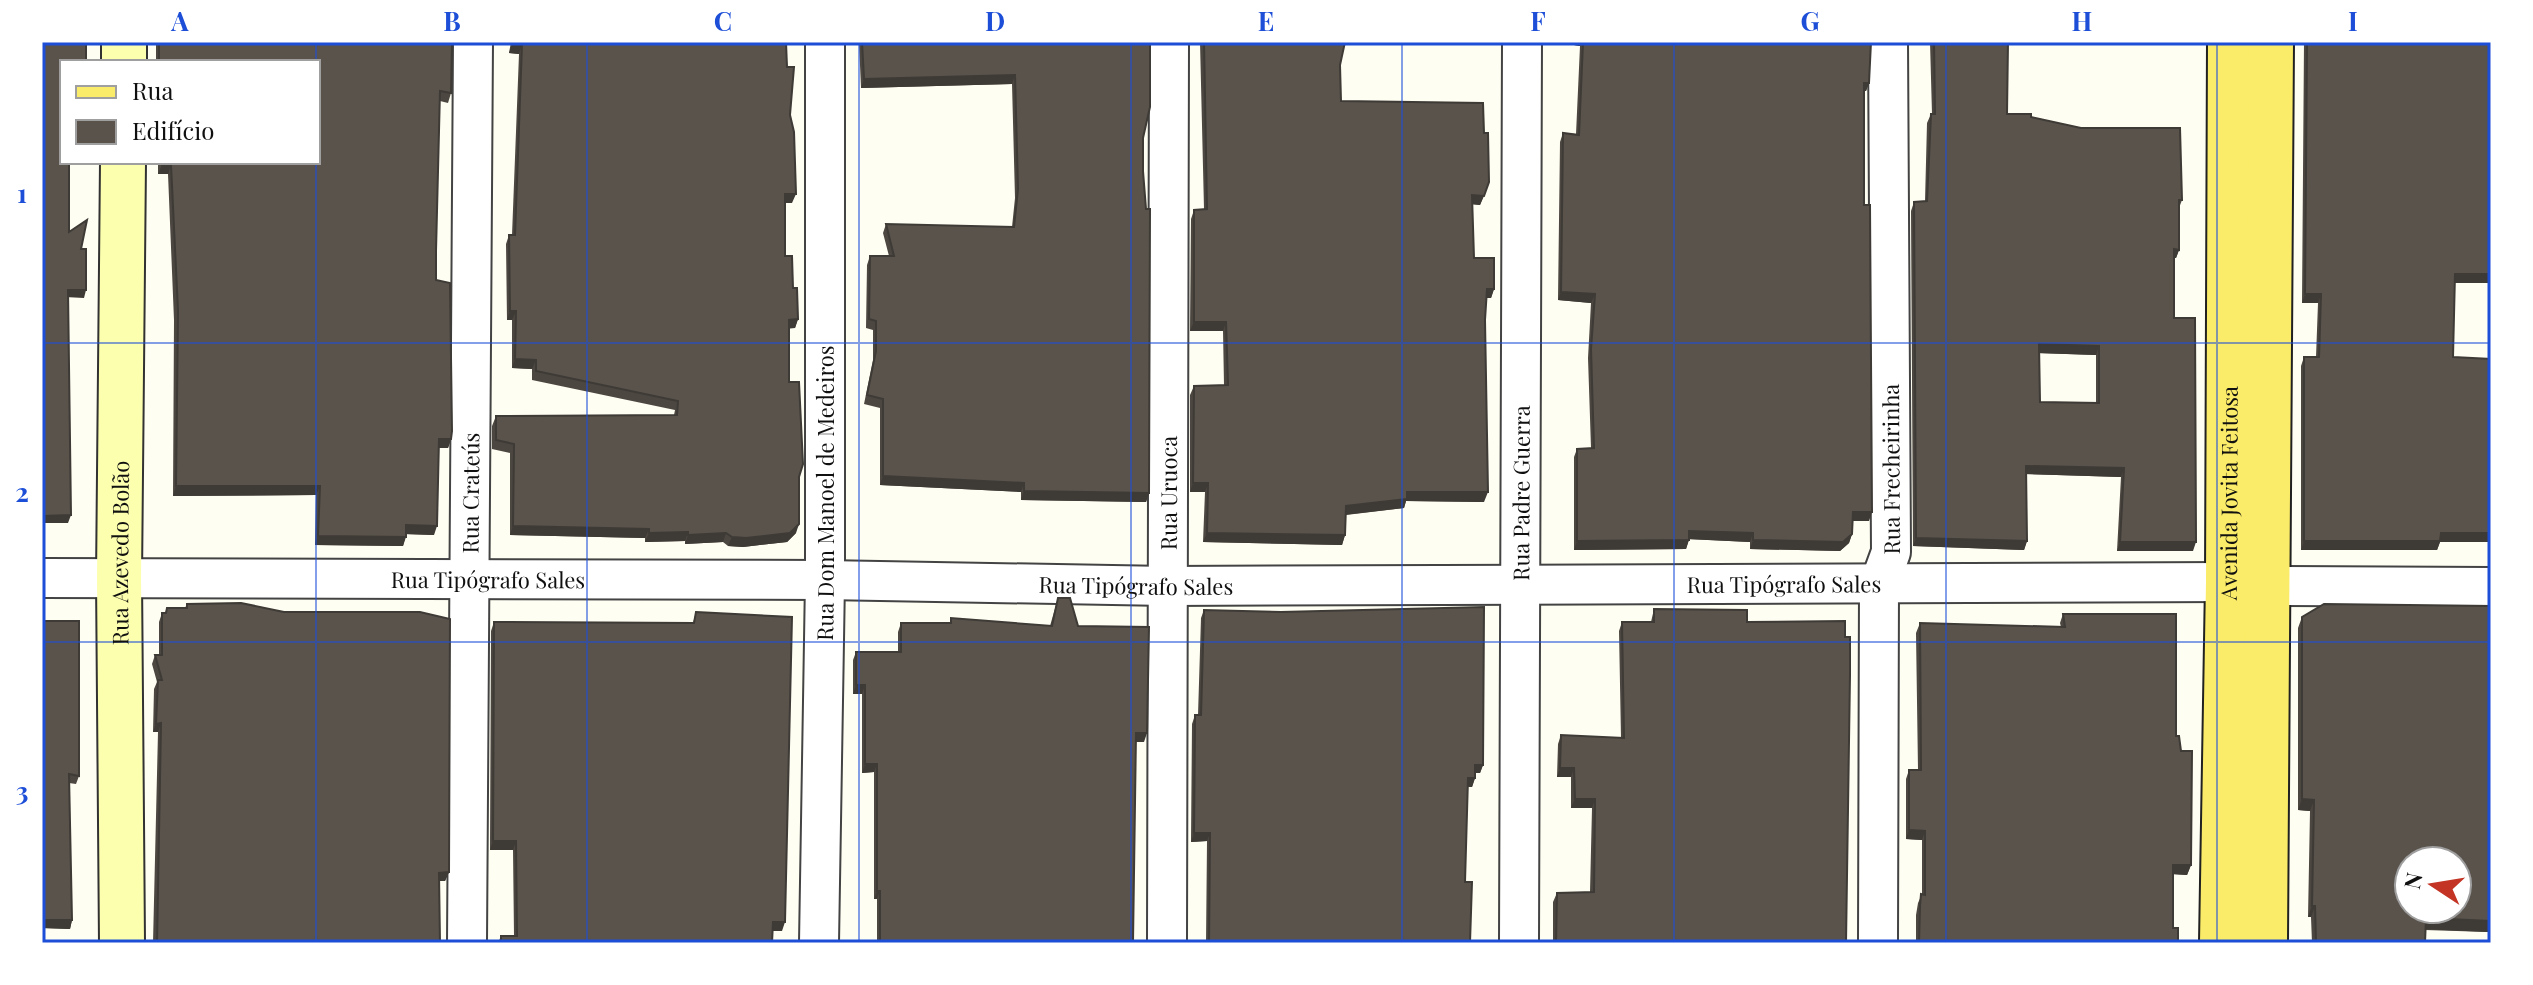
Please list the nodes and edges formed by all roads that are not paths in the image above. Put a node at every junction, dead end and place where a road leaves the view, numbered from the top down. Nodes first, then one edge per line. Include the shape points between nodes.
1 (473, 42) edge
2 (825, 42) edge
3 (1169, 42) edge
4 (1522, 42) edge
5 (1888, 42) edge
6 (2230, 42) edge
7 (2271, 42) edge
8 (123, 164) edge
9 (42, 578) edge
10 (119, 578) junction
11 (470, 578) junction
12 (825, 580) junction
13 (2248, 584) junction
14 (1879, 585) junction
15 (1167, 586) junction
16 (1521, 586) junction
17 (2491, 587) edge
18 (122, 943) edge
19 (467, 943) edge
20 (819, 943) edge
21 (1167, 943) edge
22 (1519, 943) edge
23 (1878, 943) edge
24 (2222, 943) edge
25 (2265, 943) edge

1 - 11 street, Rua Crateús
2 - 12 street, Rua Dom Manoel de Medeiros
3 - 15 street, Rua Uruoca
4 - 16 street, Rua Padre Guerra
5 - 14 street, Rua Frecheirinha via 1891,552
6 - 13 main road, Avenida Jovita Feitosa
7 - 13 main road, Avenida Jovita Feitosa
8 - 10 street, Rua Azevedo Bolão
9 - 10 street, Rua Tipógrafo Sales
10 - 11 street, Rua Tipógrafo Sales
10 - 18 street, Rua Azevedo Bolão
11 - 12 street, Rua Tipógrafo Sales
11 - 19 street, Rua Crateús
12 - 15 street, Rua Tipógrafo Sales
12 - 20 street, Rua Dom Manoel de Medeiros
13 - 14 street, Rua Tipógrafo Sales
13 - 17 street, Rua Tipógrafo Sales
13 - 24 main road, Avenida Jovita Feitosa
13 - 25 main road, Avenida Jovita Feitosa
14 - 16 street, Rua Tipógrafo Sales
14 - 23 street, Rua Frecheirinha
15 - 16 street, Rua Tipógrafo Sales
15 - 21 street, Rua Uruoca
16 - 22 street, Rua Padre Guerra

